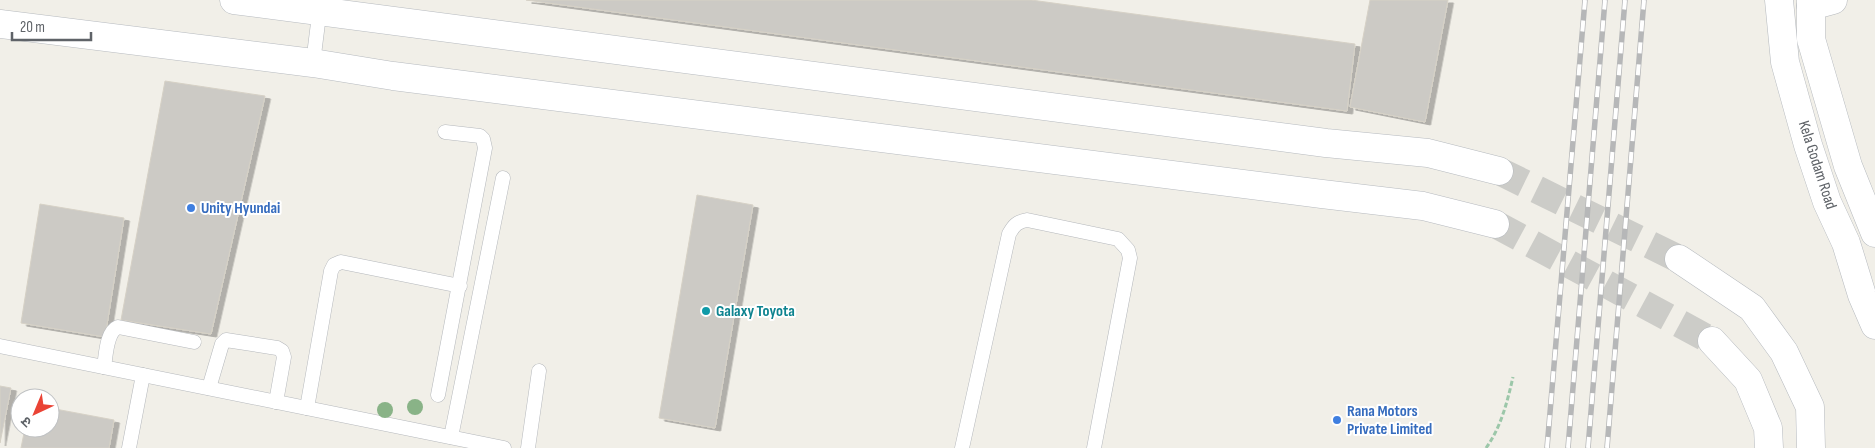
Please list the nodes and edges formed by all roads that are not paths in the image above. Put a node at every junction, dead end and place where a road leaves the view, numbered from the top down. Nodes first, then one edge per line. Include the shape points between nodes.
1 (234, 0) edge
2 (1779, 0) edge
3 (1819, 2) edge
4 (320, 5) edge
5 (0, 24) edge
6 (313, 63) junction
7 (445, 132) dead end
8 (1500, 171) tunnel mouth
9 (503, 178) dead end
10 (1495, 224) tunnel mouth
11 (1875, 233) edge
12 (1679, 259) tunnel mouth
13 (460, 286) junction
14 (1875, 325) edge
15 (194, 342) dead end
16 (1712, 342) tunnel mouth
17 (0, 346) edge
18 (104, 367) junction
19 (539, 371) dead end
20 (144, 375) junction
21 (209, 388) junction
22 (438, 395) dead end
23 (276, 402) junction
24 (307, 408) junction
25 (452, 441) edge
26 (129, 448) edge
27 (504, 448) edge
28 (528, 448) edge
29 (962, 448) edge
30 (1094, 448) edge
31 (1769, 448) edge
32 (1811, 448) edge

1 - 4 street
2 - 14 street, Kela Godam Road via 1785,62 1808,145
3 - 11 street, Kela Godam Road via 1811,39 1848,166
4 - 6 lane
4 - 8 street via 401,23 1296,139 1428,153
5 - 6 street
6 - 10 street via 393,76 1423,206
7 - 13 lane via 480,136 485,143
9 - 25 lane
12 - 32 street via 1752,308 1784,352 1810,407
13 - 22 lane
13 - 24 lane via 340,262 334,265
15 - 18 lane via 114,329 110,334
16 - 31 street via 1748,380 1768,428
17 - 18 lane
18 - 20 lane
19 - 28 lane
20 - 21 lane
20 - 26 lane
21 - 23 lane
21 - 23 lane via 226,340 277,348 284,357
23 - 24 lane
24 - 25 lane
25 - 27 lane
29 - 30 lane via 1009,234 1019,221 1027,220 1118,240 1128,250 1130,258

